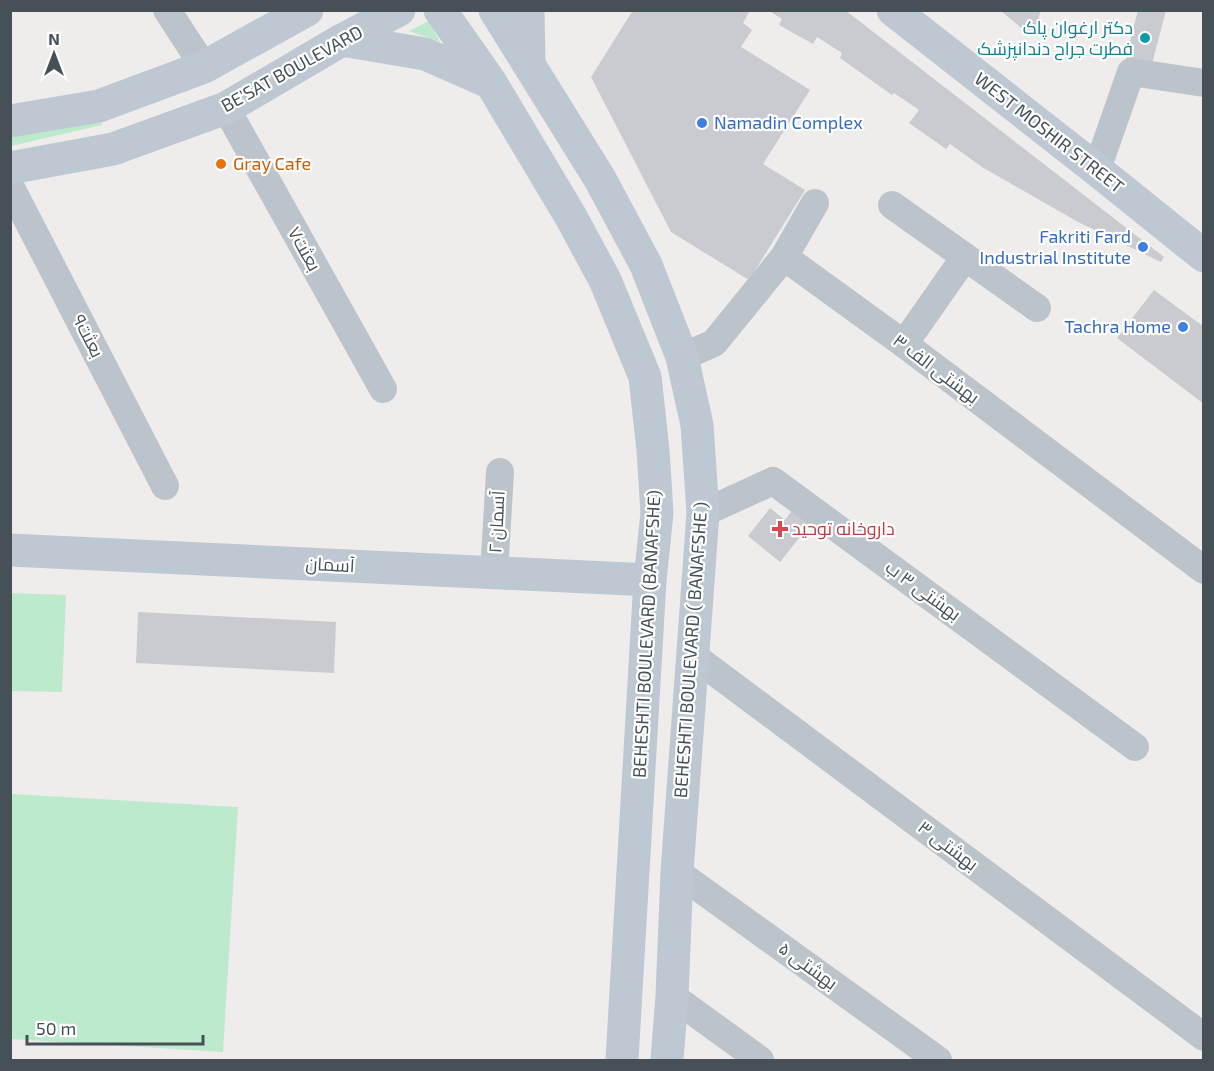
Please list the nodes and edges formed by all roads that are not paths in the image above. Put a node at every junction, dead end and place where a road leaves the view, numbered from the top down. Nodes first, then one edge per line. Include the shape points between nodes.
1 (167, 10) edge
2 (399, 10) edge
3 (440, 10) edge
4 (495, 10) edge
5 (528, 10) edge
6 (893, 10) edge
7 (918, 10) edge
8 (298, 13) edge
9 (342, 40) junction
10 (529, 64) junction
11 (204, 67) junction
12 (491, 82) junction
13 (1203, 83) edge
14 (107, 103) junction
15 (226, 108) junction
16 (10, 121) edge
17 (121, 147) junction
18 (1102, 155) junction
19 (10, 168) edge
20 (10, 186) edge
21 (814, 203) dead end
22 (892, 205) dead end
23 (1203, 235) edge
24 (1203, 256) edge
25 (784, 257) junction
26 (965, 257) junction
27 (1037, 308) dead end
28 (904, 344) junction
29 (682, 357) junction
30 (383, 389) dead end
31 (500, 472) dead end
32 (165, 486) dead end
33 (703, 513) junction
34 (10, 550) edge
35 (1203, 570) edge
36 (494, 573) junction
37 (650, 580) junction
38 (692, 655) junction
39 (1135, 747) dead end
40 (677, 872) junction
41 (672, 996) junction
42 (1203, 1037) edge
43 (622, 1060) edge
44 (667, 1060) edge
45 (760, 1060) edge
46 (938, 1060) edge

1 - 11 street
2 - 9 main road, BE'SAT BOULEVARD
3 - 12 main road, BEHESHTI BOULEVARD (BANAFSHE)
4 - 10 main road, BEHESHTI BOULEVARD ( BANAFSHE )
5 - 10 main road
6 - 24 main road, WEST MOSHIR STREET
7 - 18 main road, WEST MOSHIR STREET
8 - 11 main road
9 - 12 main road via 425,54
9 - 15 main road, BE'SAT BOULEVARD
10 - 29 main road, BEHESHTI BOULEVARD ( BANAFSHE ) via 600,179 646,265
11 - 14 main road
12 - 37 main road, BEHESHTI BOULEVARD (BANAFSHE) via 605,280 645,377 657,513
13 - 18 street via 1131,72
14 - 16 main road
14 - 17 main road
15 - 17 main road, BE'SAT BOULEVARD
15 - 30 street, بعثت۷
17 - 19 main road, BE'SAT BOULEVARD
18 - 23 main road, WEST MOSHIR STREET
20 - 32 street, بعثت۹
21 - 25 street
22 - 26 street
25 - 28 street, بهشتی الف ۳
25 - 29 street via 714,343
26 - 27 street
26 - 28 street
28 - 35 street, بهشتی الف ۳
29 - 33 main road, BEHESHTI BOULEVARD ( BANAFSHE ) via 697,425
31 - 36 street, ۲ آسمان
33 - 38 main road, BEHESHTI BOULEVARD ( BANAFSHE )
33 - 39 street, بهشتی ۳ ب via 773,481
34 - 36 main road, آسمان
36 - 37 main road, آسمان
37 - 43 main road, BEHESHTI BOULEVARD (BANAFSHE)
38 - 40 main road, BEHESHTI BOULEVARD ( BANAFSHE )
38 - 42 street, بهشتی ۳
40 - 41 main road, BEHESHTI BOULEVARD ( BANAFSHE )
40 - 46 street, بهشتی ۵
41 - 44 main road, BEHESHTI BOULEVARD ( BANAFSHE )
41 - 45 street

